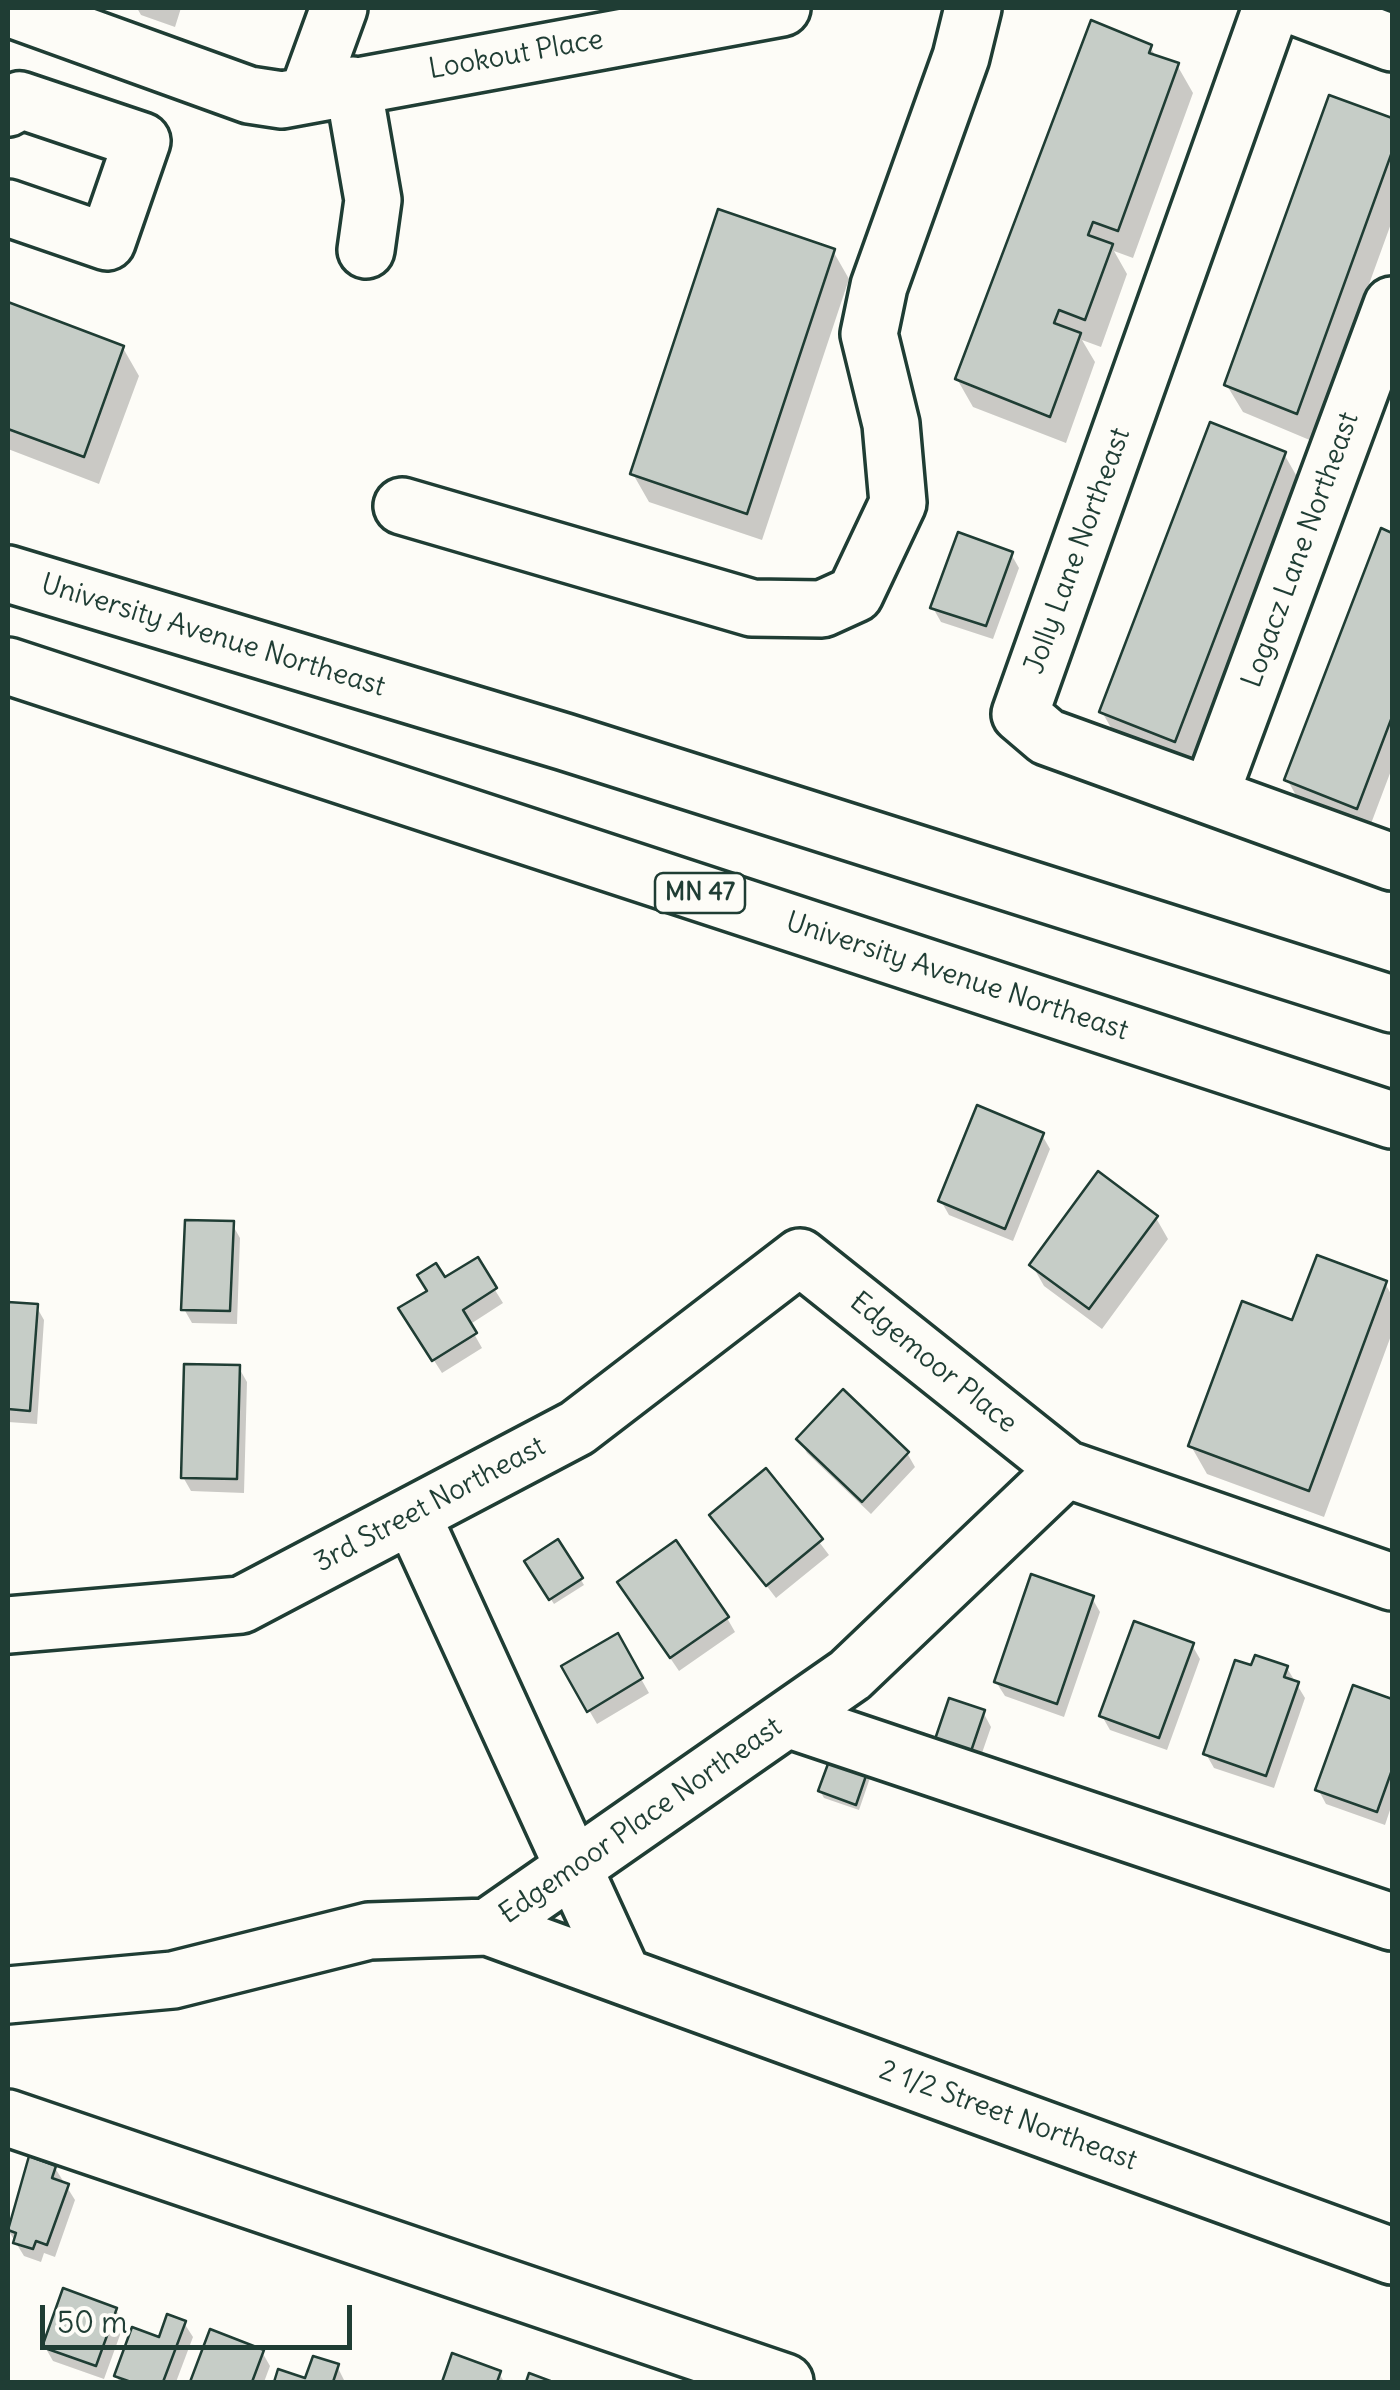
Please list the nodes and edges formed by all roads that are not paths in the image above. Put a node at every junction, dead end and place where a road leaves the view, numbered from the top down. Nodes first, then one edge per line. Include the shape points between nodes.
1 (8, 8) edge
2 (339, 8) edge
3 (973, 8) edge
4 (1270, 8) edge
5 (1298, 8) edge
6 (751, 10) edge
7 (1392, 43) edge
8 (331, 89) junction
9 (8, 108) edge
10 (8, 208) edge
11 (366, 250) dead end
12 (1392, 305) edge
13 (402, 506) dead end
14 (8, 574) edge
15 (8, 666) edge
16 (1210, 796) junction
17 (1392, 862) edge
18 (1392, 1004) edge
19 (1392, 1120) edge
20 (800, 1257) joint
21 (1066, 1469) junction
22 (412, 1515) junction
23 (1392, 1582) edge
24 (8, 1625) edge
25 (788, 1719) junction
26 (572, 1869) junction
27 (1392, 1922) edge
28 (488, 1927) junction
29 (622, 1976) junction
30 (8, 1995) edge
31 (8, 2118) edge
32 (1392, 2256) edge
33 (785, 2382) edge

1 - 8 street, Lookout Place via 250,95 282,100
2 - 8 street
3 - 13 street via 879,286 869,334 892,424 898,504 855,594 822,609 752,608
4 - 16 street, Jolly Lane Northeast via 1020,714 1047,736
5 - 7 street
6 - 8 street, Lookout Place
8 - 11 street via 374,200
9 - 10 street via 20,100 142,141 107,242
12 - 16 street, Logacz Lane Northeast
14 - 18 street, University Avenue Northeast via 566,742
15 - 19 street, University Avenue Northeast / MN 47
16 - 17 street, Jolly Lane Northeast
20 - 21 street, Edgemoor Place
20 - 22 street, 3rd Street Northeast via 577,1428
21 - 23 street
21 - 25 street, Edgemoor Place Northeast via 850,1675
22 - 24 street, 3rd Street Northeast via 241,1605
22 - 26 street
25 - 26 street, Edgemoor Place Northeast
25 - 27 street
26 - 28 street, Edgemoor Place Northeast
26 - 29 street
28 - 29 street, 2 1/2 Street Northeast
28 - 30 street, Edgemoor Place Northeast via 370,1931 173,1980
29 - 32 street, 2 1/2 Street Northeast
31 - 33 street

